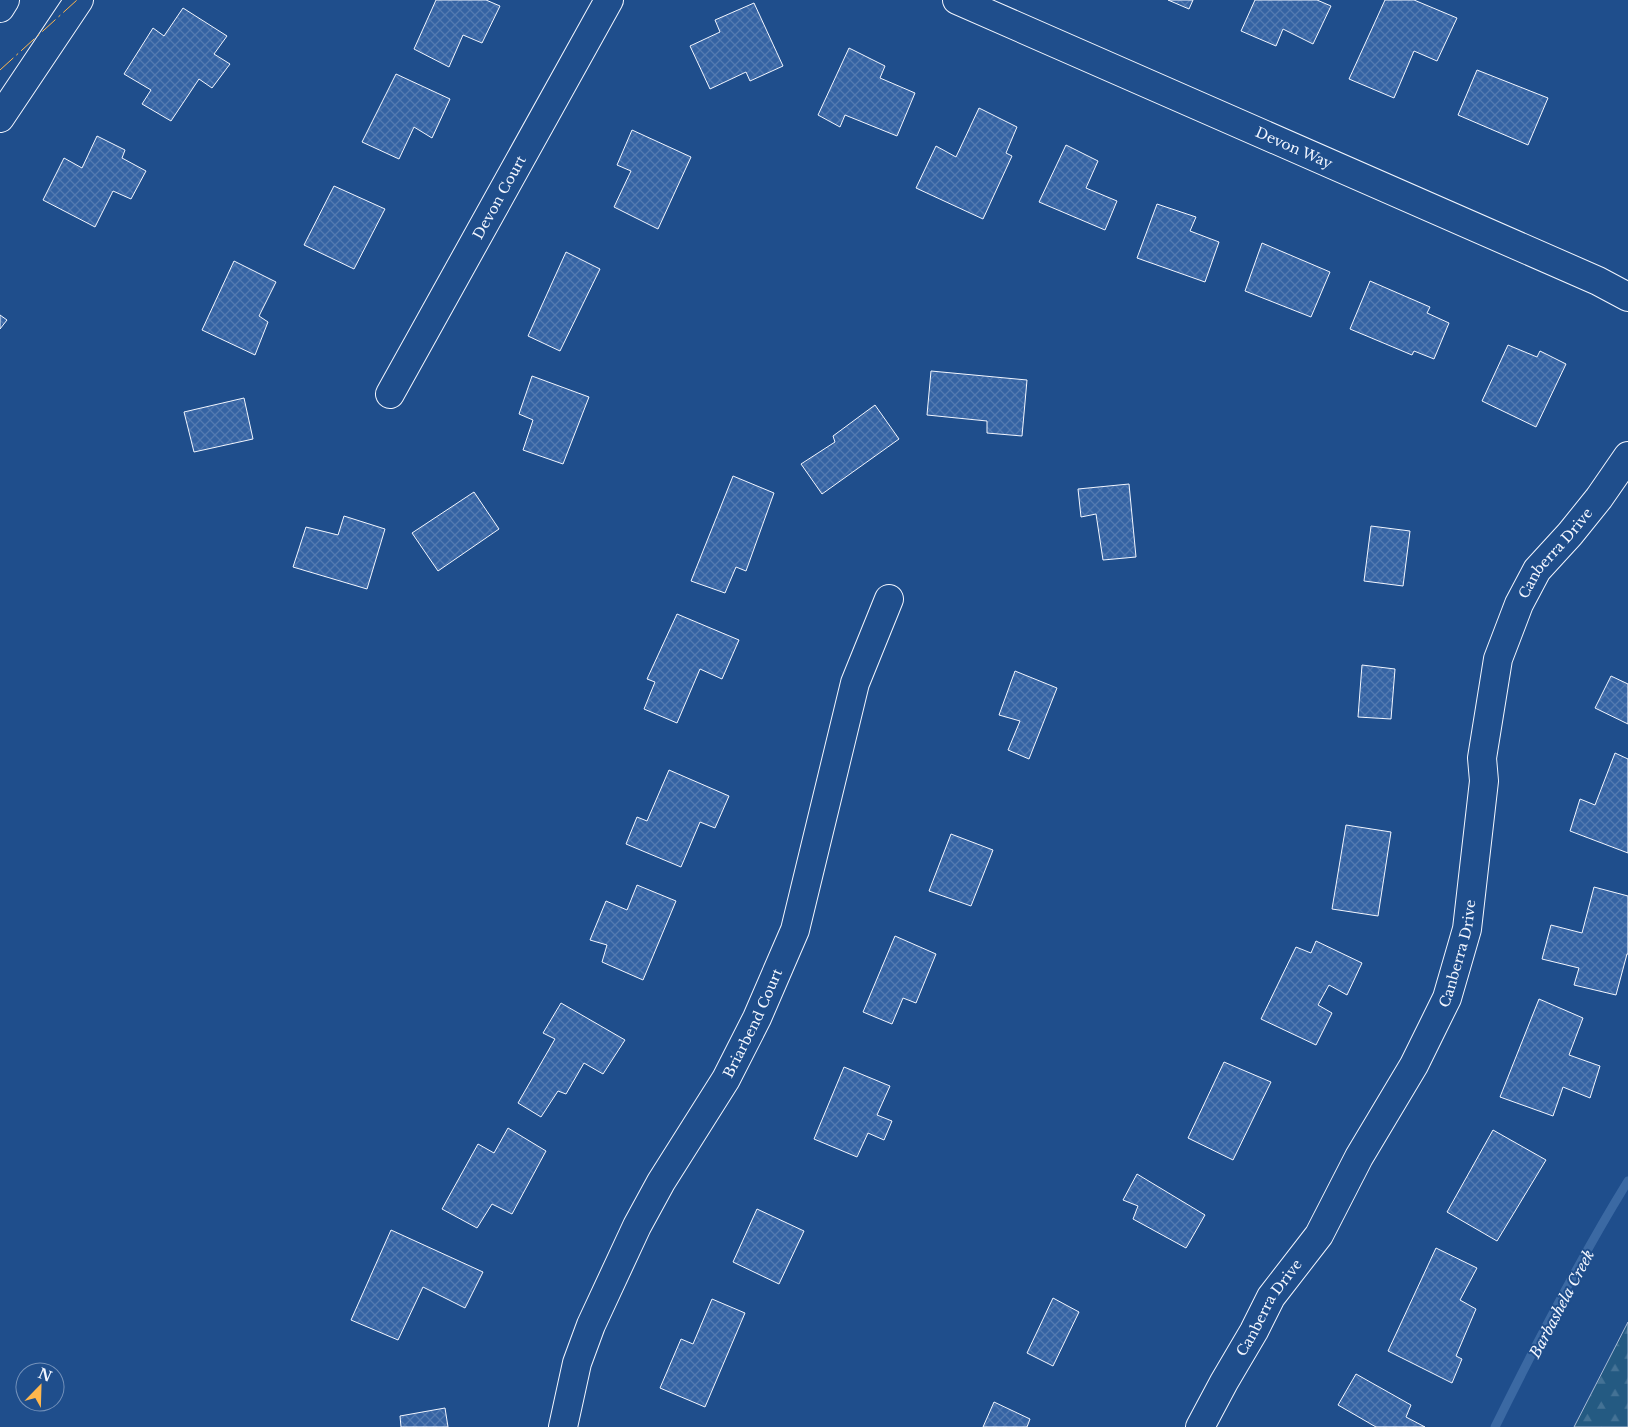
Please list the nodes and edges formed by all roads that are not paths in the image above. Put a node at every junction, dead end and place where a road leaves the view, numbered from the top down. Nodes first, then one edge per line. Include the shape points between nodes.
1 (5, 0) edge
2 (79, 0) edge
3 (609, 0) edge
4 (957, 0) edge
5 (0, 8) edge
6 (0, 118) edge
7 (1628, 298) edge
8 (390, 394) dead end
9 (1628, 456) edge
10 (889, 598) dead end
11 (563, 1427) edge
12 (1200, 1427) edge

1 - 5 street
2 - 6 street
3 - 8 street, Devon Court
4 - 7 street, Devon Way via 1598,281
9 - 12 street, Canberra Drive via 1599,498 1537,570 1519,604 1498,659 1482,758 1484,781 1467,928 1446,998 1414,1065 1359,1157 1319,1234 1271,1297
10 - 11 street, Briarbend Court via 855,683 795,930 726,1079 637,1226 577,1363

